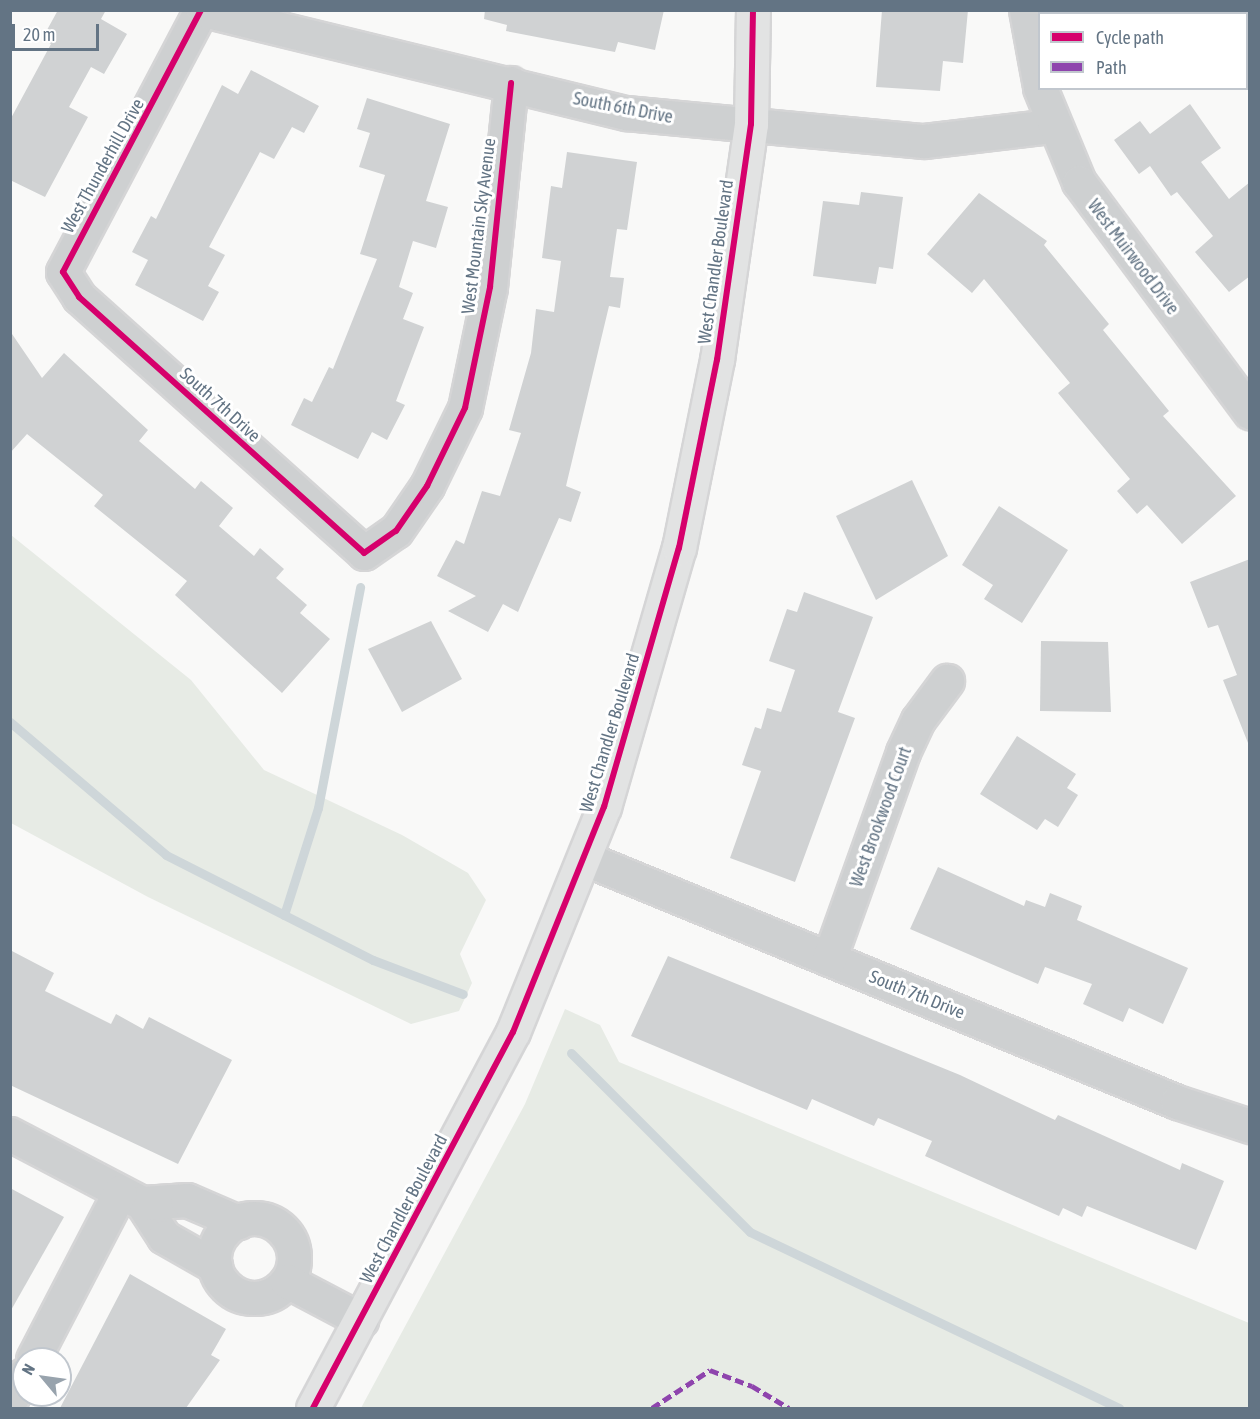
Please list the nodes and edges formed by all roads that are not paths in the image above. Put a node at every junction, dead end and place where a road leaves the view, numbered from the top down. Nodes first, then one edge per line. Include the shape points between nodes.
1 (202, 10) edge
2 (753, 10) edge
3 (1026, 10) edge
4 (1038, 76) edge
5 (511, 83) junction
6 (1041, 90) edge
7 (751, 124) junction
8 (1052, 126) junction
9 (63, 272) joint
10 (1250, 412) edge
11 (364, 553) joint
12 (947, 681) dead end
13 (586, 859) junction
14 (829, 959) junction
15 (1250, 1126) edge
16 (10, 1134) edge
17 (131, 1198) junction
18 (238, 1222) junction
19 (215, 1266) junction
20 (287, 1281) junction
21 (361, 1320) junction
22 (40, 1347) edge
23 (313, 1408) edge

1 - 5 street, South 6th Drive
1 - 9 street, West Thunderhill Drive
2 - 7 main road, West Chandler Boulevard
3 - 4 street, West Muirwood Drive
5 - 7 street, South 6th Drive via 626,113
5 - 11 street, West Mountain Sky Avenue via 490,287 465,408 427,486 396,531
6 - 8 street, West Muirwood Drive
7 - 8 street, South 6th Drive via 924,141
7 - 13 main road, West Chandler Boulevard via 717,360 680,548
8 - 10 street, West Muirwood Drive via 1096,210
9 - 11 street, South 7th Drive via 79,297
12 - 14 street, West Brookwood Court via 918,720 903,752
13 - 14 street, South 7th Drive
13 - 21 main road, West Chandler Boulevard via 513,1032
14 - 15 street, South 7th Drive
16 - 17 street
17 - 18 street via 187,1200
17 - 19 street via 164,1237
17 - 22 street
18 - 19 street via 222,1235
18 - 20 street via 264,1219 285,1233 294,1256
19 - 20 street via 226,1287 246,1298 269,1296
20 - 21 street
21 - 23 main road, West Chandler Boulevard

